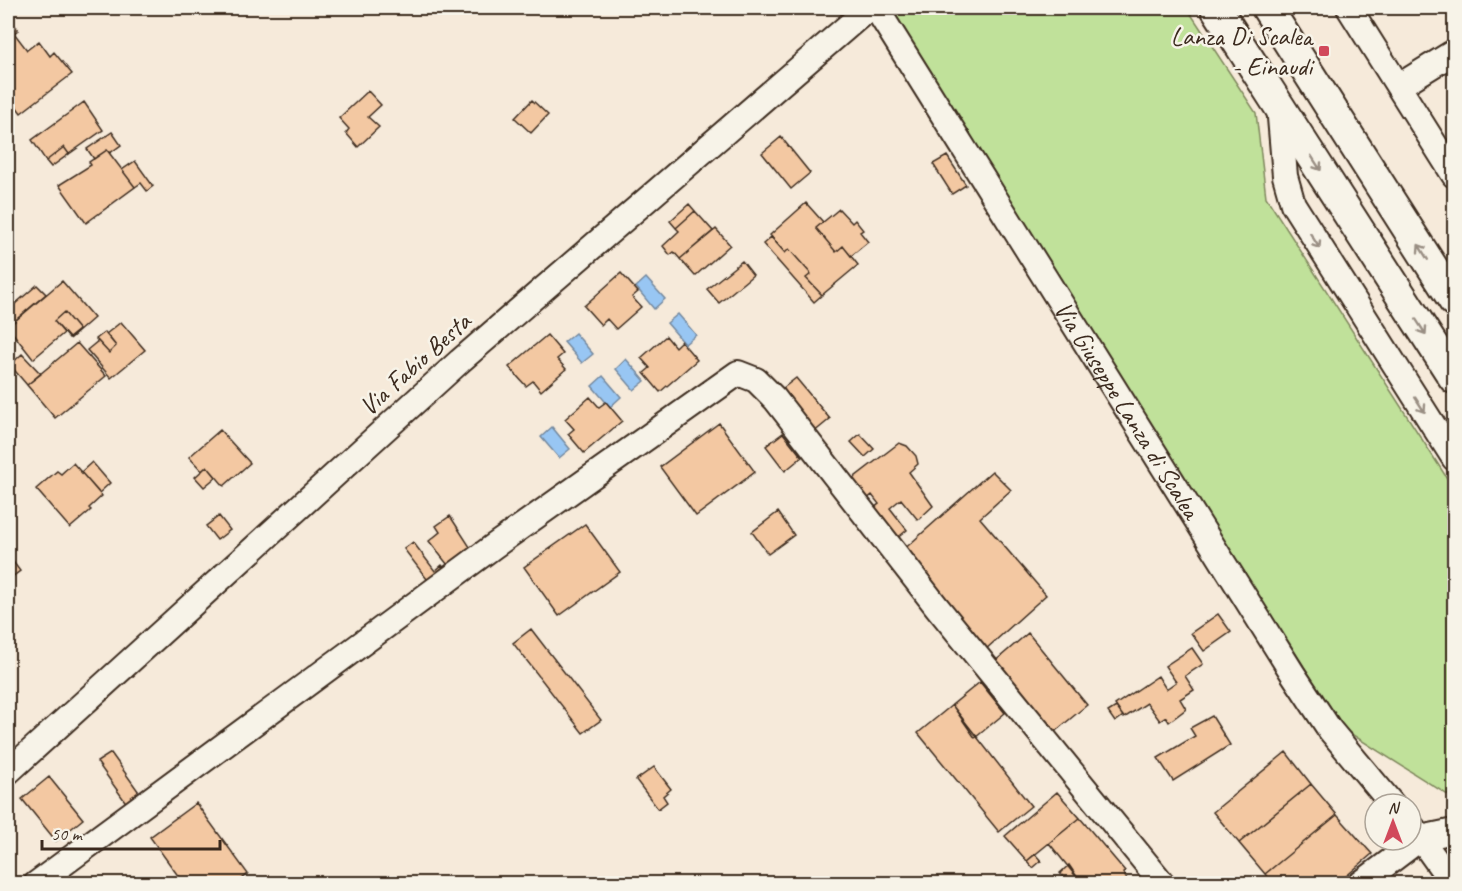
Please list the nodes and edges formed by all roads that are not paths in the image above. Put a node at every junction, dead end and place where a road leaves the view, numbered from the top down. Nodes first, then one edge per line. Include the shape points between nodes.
1 (869, 8) edge
2 (876, 8) edge
3 (1216, 8) edge
4 (1267, 8) edge
5 (1349, 8) edge
6 (1455, 52) edge
7 (1399, 86) junction
8 (1279, 106) junction
9 (1455, 175) edge
10 (1455, 301) edge
11 (1455, 378) edge
12 (1455, 458) edge
13 (8, 772) edge
14 (1382, 792) edge
15 (1455, 831) edge
16 (1423, 832) edge
17 (1423, 842) edge
18 (1394, 852) edge
19 (1156, 881) edge
20 (36, 884) edge
21 (1360, 884) edge
22 (1453, 884) edge

1 - 13 street, Via Fabio Besta via 460,361
2 - 14 street, Via Giuseppe Lanza di Scalea via 1293,674 1330,729
3 - 8 street
10 -> 4 street
5 - 7 street
6 - 7 street
7 - 9 street
8 -> 11 street
8 -> 12 street via 1285,176 1293,204
15 - 16 street
17 - 22 street
18 - 21 street
19 - 20 street via 775,399 756,380 738,373 494,546

